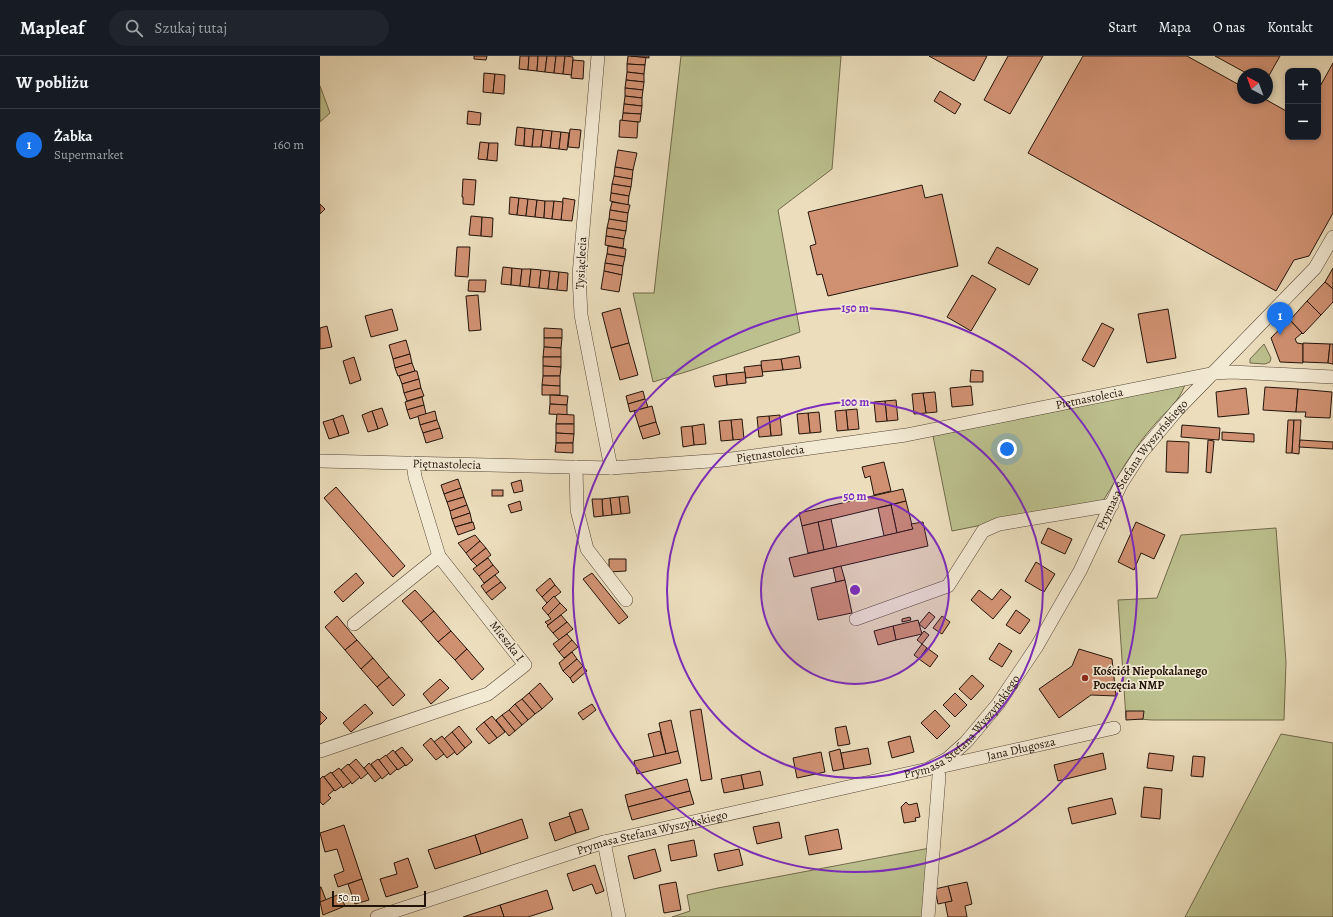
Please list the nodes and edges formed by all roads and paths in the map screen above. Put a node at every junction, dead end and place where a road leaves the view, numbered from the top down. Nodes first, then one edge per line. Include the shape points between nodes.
1 (598, 56) edge
2 (1333, 237) edge
3 (1215, 373) junction
4 (1333, 377) edge
5 (320, 461) edge
6 (413, 463) junction
7 (576, 467) junction
8 (611, 468) junction
9 (1112, 504) junction
10 (439, 556) junction
11 (626, 600) dead end
12 (856, 619) dead end
13 (354, 624) dead end
14 (1114, 728) dead end
15 (320, 751) edge
16 (934, 772) junction
17 (604, 842) junction
18 (377, 917) edge
19 (619, 917) edge
20 (928, 917) edge

1 - 8 street, Tysiąclecia via 579,275 581,315
2 - 3 street, Prymasa Stefana Wyszyńskiego via 1315,268
3 - 4 street, Piętnastolecia
3 - 8 street, Piętnastolecia via 906,435 724,460
3 - 9 street, Prymasa Stefana Wyszyńskiego via 1178,409 1141,453 1121,484
5 - 6 street, Piętnastolecia
6 - 7 street, Piętnastolecia
6 - 10 street, Mieszka I
7 - 8 street, Piętnastolecia
7 - 11 street via 578,510 587,548
9 - 12 street via 999,524 983,531 948,586
9 - 16 street, Prymasa Stefana Wyszyńskiego via 1080,571 1037,646 998,704 966,742
10 - 13 street
10 - 15 street, Mieszka I via 525,665 488,694
14 - 16 street, Jana Długosza
16 - 17 street, Prymasa Stefana Wyszyńskiego
16 - 20 street
17 - 18 street, Prymasa Stefana Wyszyńskiego
17 - 19 street

